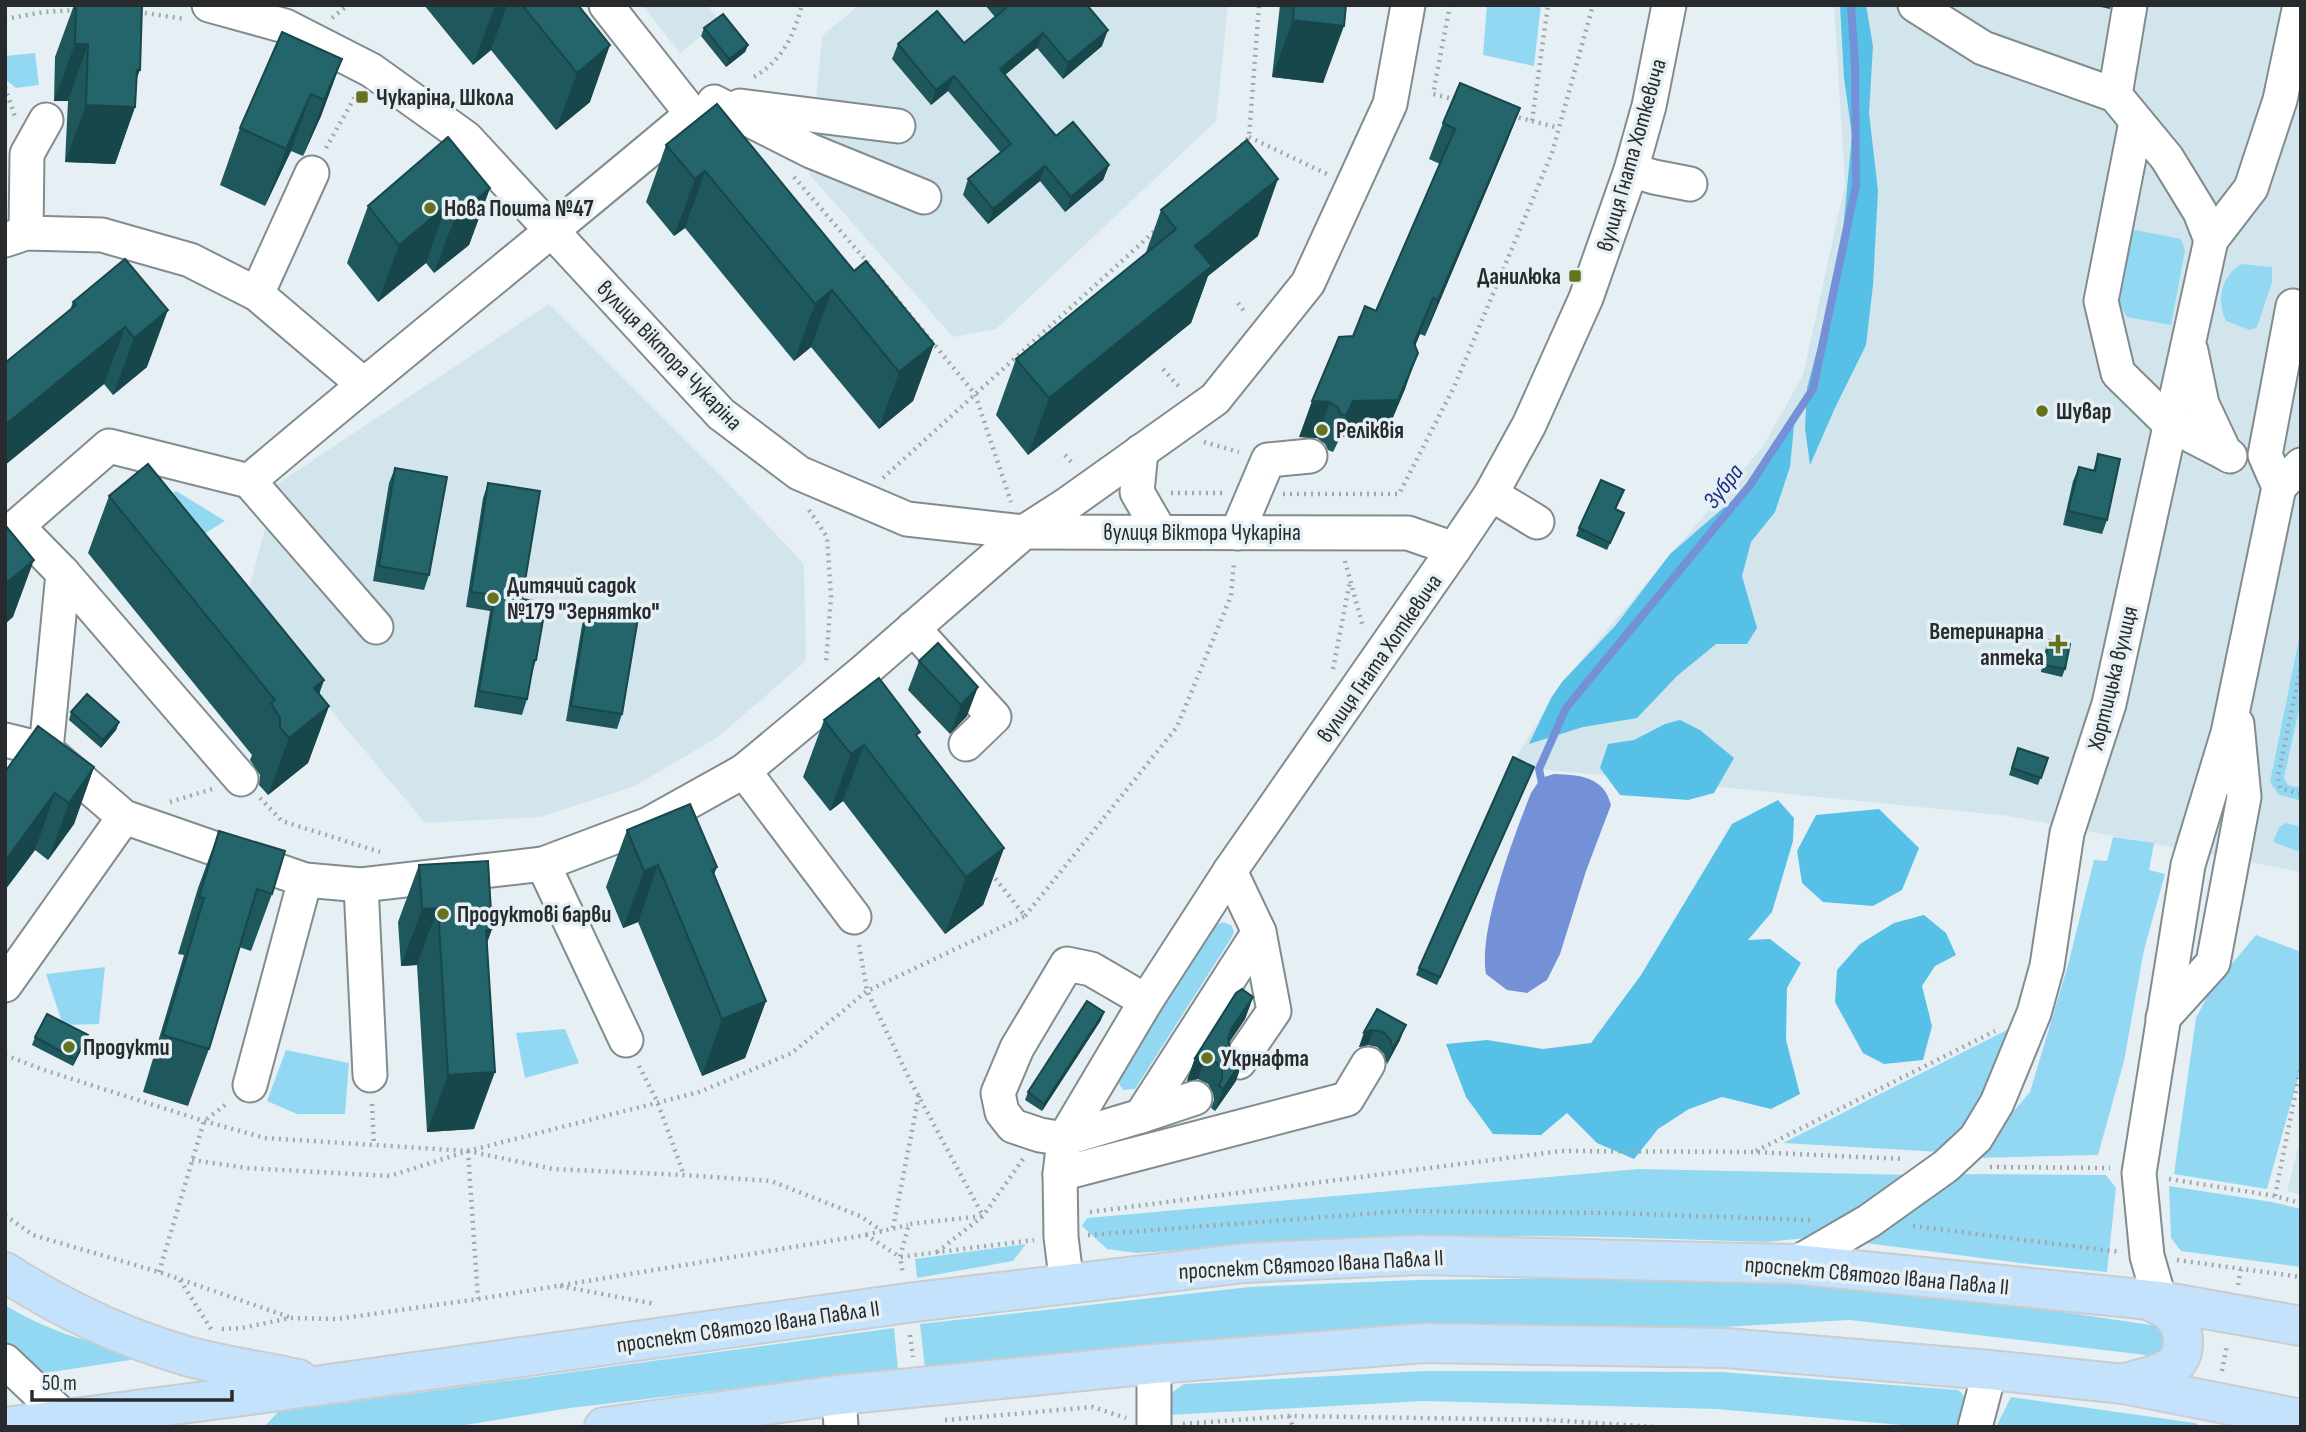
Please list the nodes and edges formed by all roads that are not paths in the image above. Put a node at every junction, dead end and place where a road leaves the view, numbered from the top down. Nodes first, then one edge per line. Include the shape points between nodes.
1 (606, 5) edge
2 (1408, 5) edge
3 (1670, 5) edge
4 (1915, 5) edge
5 (2130, 5) edge
6 (2300, 5) edge
7 (198, 13) edge
8 (2115, 94) junction
9 (703, 108) junction
10 (46, 120) dead end
11 (2136, 122) junction
12 (898, 126) dead end
13 (1631, 170) junction
14 (312, 173) road end
15 (1690, 184) dead end
16 (924, 197) dead end
17 (552, 233) junction
18 (16, 236) edge
19 (2211, 240) junction
20 (257, 294) junction
21 (2293, 306) dead end
22 (2189, 338) junction
23 (363, 384) junction
24 (2171, 425) junction
25 (1141, 451) junction
26 (2225, 453) junction
27 (1310, 456) road end
28 (2290, 476) edge
29 (249, 481) junction
30 (1491, 494) junction
31 (1537, 522) dead end
32 (1024, 532) junction
33 (1160, 532) junction
34 (1237, 533) junction
35 (1454, 549) junction
36 (63, 573) junction
37 (376, 627) dead end
38 (913, 628) junction
39 (2234, 702) junction
40 (2109, 704) junction
41 (5, 740) edge
42 (966, 744) dead end
43 (46, 750) junction
44 (744, 771) junction
45 (241, 779) road end
46 (124, 817) junction
47 (543, 864) junction
48 (1230, 872) junction
49 (305, 880) junction
50 (361, 885) junction
51 (854, 917) road end
52 (1259, 932) junction
53 (2050, 950) junction
54 (5, 985) edge
55 (1146, 1001) junction
56 (2163, 1018) junction
57 (626, 1040) road end
58 (1239, 1062) edge
59 (1368, 1064) dead end
60 (370, 1075) road end
61 (250, 1085) dead end
62 (1195, 1098) dead end
63 (1141, 1116) junction
64 (1064, 1139) junction
65 (1060, 1174) junction
66 (1795, 1264) junction
67 (5, 1272) edge
68 (1067, 1285) junction
69 (2155, 1301) junction
70 (2301, 1326) edge
71 (5, 1361) edge
72 (1154, 1364) junction
73 (1990, 1370) junction
74 (324, 1384) junction
75 (2124, 1384) junction
76 (251, 1395) junction
77 (840, 1411) edge
78 (778, 1414) edge
79 (65, 1418) junction
80 (2301, 1419) edge
81 (1155, 1423) edge
82 (5, 1426) edge
83 (228, 1427) edge
84 (604, 1427) edge
85 (1975, 1427) edge

1 - 9 street
2 - 25 street via 1390,104 1308,283 1215,399
3 - 13 street, вулиця Гната Хоткевича
4 - 8 street via 1983,48
5 - 8 street
6 - 19 street, Хортицька вулиця via 2280,100 2251,188
7 - 17 street, вулиця Віктора Чукаріна via 285,26 371,70 466,138
8 - 11 street
9 - 12 street
9 - 16 street via 772,132
9 - 17 street
10 - 18 street via 27,154
11 - 19 street via 2167,158 2200,212
11 - 24 street via 2101,302 2118,373
13 - 15 street
13 - 30 street, вулиця Гната Хоткевича via 1586,298 1529,425
14 - 20 street
17 - 23 street
17 - 32 street, вулиця Віктора Чукаріна via 722,414 799,473 907,519
18 - 20 street via 102,235 190,260
19 - 22 street, Хортицька вулиця
20 - 23 street
21 - 28 street via 2265,455
22 - 24 street, Хортицька вулиця
22 - 26 street via 2203,404
23 - 29 street
24 - 26 street
24 - 40 street, Хортицька вулиця
25 - 32 street
25 - 33 street via 1137,492
26 - 28 street
27 - 34 street via 1268,460
28 - 39 street
29 - 36 street via 109,446 17,526
29 - 37 street
30 - 31 street
30 - 35 street, вулиця Гната Хоткевича
32 - 33 street, вулиця Віктора Чукаріна
32 - 38 street
33 - 34 street, вулиця Віктора Чукаріна
34 - 35 street, вулиця Віктора Чукаріна via 1408,533
35 - 48 street, вулиця Гната Хоткевича
36 - 43 street
36 - 45 street
38 - 42 street via 994,717
38 - 44 street
39 - 56 street via 2188,865
39 - 56 street via 2236,795 2255,833 2238,938
40 - 53 street via 2090,839
40 - 53 street via 2041,827
41 - 43 street
43 - 46 street
44 - 47 street via 649,824
44 - 51 street
46 - 49 street
46 - 54 street
47 - 50 street
47 - 57 street
48 - 52 street
48 - 55 street, вулиця Гната Хоткевича
49 - 50 street
49 - 61 street
50 - 60 street
52 - 58 street via 1274,1011
52 - 63 street
53 - 66 street via 2034,1013 1997,1103 1976,1138 1947,1166 1869,1221
55 - 64 street, вулиця Гната Хоткевича
55 - 64 street via 1091,969 1068,964 1017,1048 998,1093 1002,1112 1013,1126
56 - 69 street via 2139,1173
59 - 65 street via 1347,1099
62 - 63 street
63 - 64 street
64 - 65 street, вулиця Гната Хоткевича
65 - 68 street, вулиця Гната Хоткевича
66 - 68 main road, проспект Святого Івана Павла II via 1418,1255 1245,1263
66 - 69 main road, проспект Святого Івана Павла II
67 - 74 main road, проспект Святого Івана Павла II via 46,1299 107,1329 188,1356
68 - 74 main road, проспект Святого Івана Павла II
69 - 70 main road, проспект Святого Івана Павла II
69 - 75 main road via 2183,1331 2179,1358 2172,1367
71 - 79 street
72 - 73 main road via 1424,1343 1726,1348
72 - 77 main road
72 - 81 street
73 - 75 main road
73 - 85 street
74 - 76 main road, проспект Святого Івана Павла II
75 - 80 main road
76 - 79 main road, проспект Святого Івана Павла II
76 - 83 main road
77 - 78 main road
78 - 84 main road
79 - 82 main road, проспект Святого Івана Павла II

